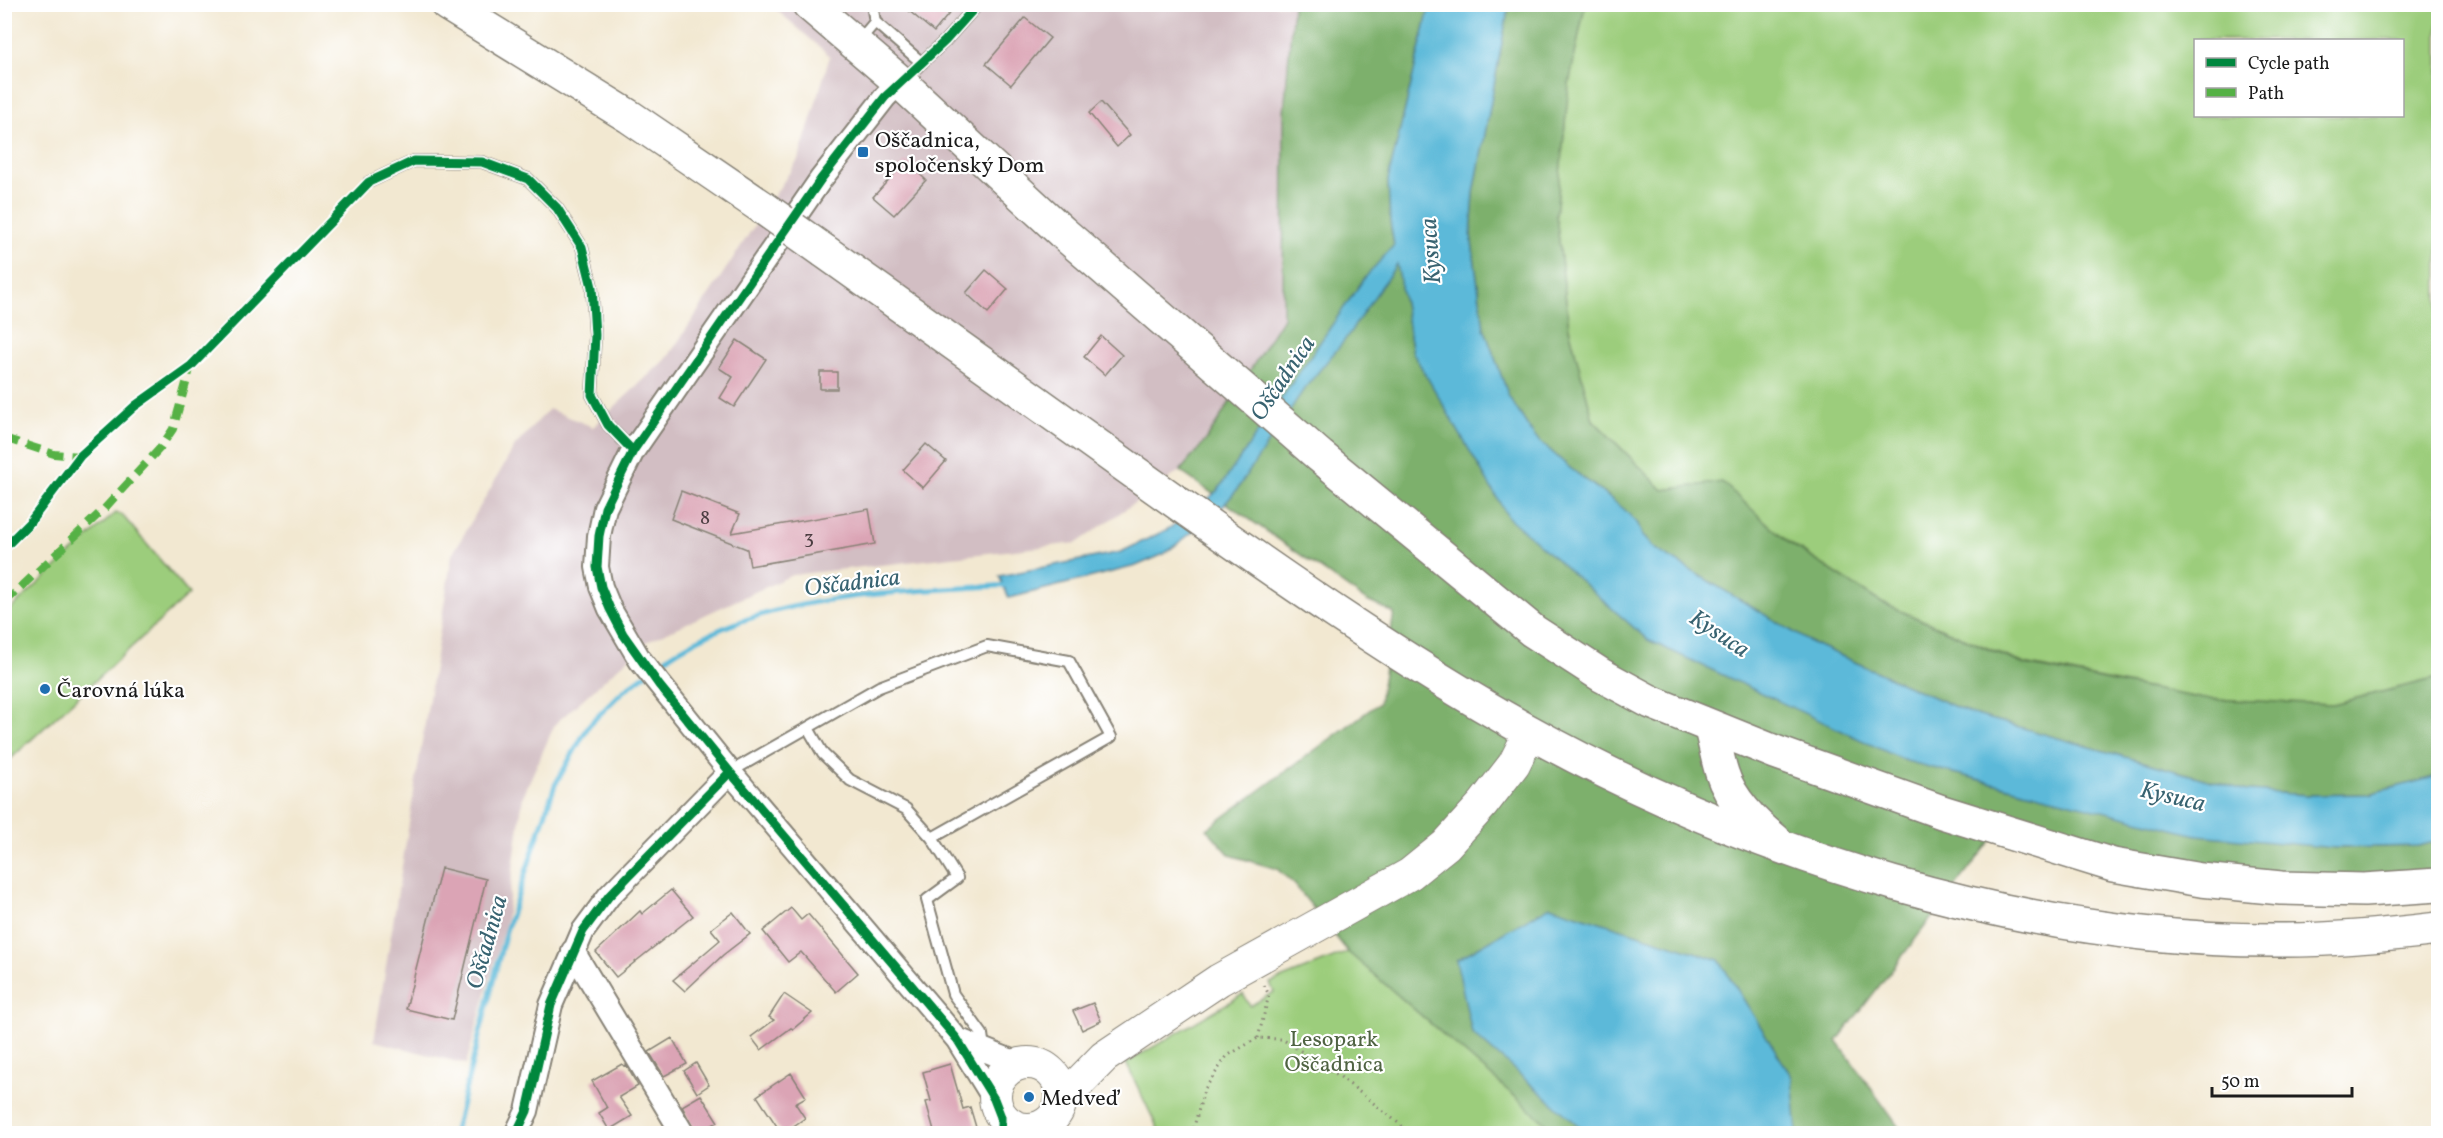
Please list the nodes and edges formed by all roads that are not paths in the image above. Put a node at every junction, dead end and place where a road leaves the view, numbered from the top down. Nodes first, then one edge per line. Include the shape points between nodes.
1 (447, 4) edge
2 (810, 4) edge
3 (872, 4) edge
4 (978, 4) edge
5 (865, 33) junction
6 (911, 73) junction
7 (369, 182) dead end
8 (633, 451) junction
9 (1710, 726) junction
10 (808, 728) junction
11 (1530, 732) junction
12 (1775, 752) junction
13 (730, 772) junction
14 (1737, 800) junction
15 (932, 838) junction
16 (1789, 850) junction
17 (2439, 885) edge
18 (2439, 929) edge
19 (573, 951) junction
20 (957, 1039) junction
21 (984, 1050) junction
22 (1104, 1057) junction
23 (1032, 1066) junction
24 (1061, 1101) junction
25 (999, 1117) edge
26 (1038, 1131) edge
27 (516, 1134) edge
28 (683, 1134) edge

1 - 11 main road, bridge via 630,117 762,207 1337,613
2 - 5 main road
3 - 5 lane
4 - 6 lane
5 - 6 main road
6 - 8 street via 885,97 821,179
6 - 9 main road via 1062,232 1320,456 1533,631 1641,697
7 - 8 lane via 414,160 482,162 528,178 557,208 582,248 592,287 592,395 608,425
8 - 13 street via 605,508 597,567 601,587 640,660
9 - 12 main road
9 - 14 main road via 1722,772
10 - 13 lane
10 - 15 lane via 823,754 850,780 906,809
10 - 15 lane via 879,687 987,646 1069,661 1111,737
11 - 16 main road via 1657,795
11 - 22 street via 1514,764 1483,804 1446,845 1410,874 1219,980
12 - 14 main road via 1751,763 1738,787
12 - 17 main road via 1942,812 2113,865 2280,888 2364,890
13 - 19 street via 609,896
13 - 20 street
14 - 16 main road via 1765,832
15 - 21 lane via 957,878 927,900 953,994 982,1034
16 - 18 main road via 1952,899 2143,932 2284,940
19 - 27 street via 551,1005 527,1111
19 - 28 street
20 - 21 street
20 - 25 street
21 - 23 street
22 - 23 street via 1083,1055
22 - 24 street
23 - 24 street via 1058,1082
23 - 25 street via 1003,1074 995,1090
24 - 26 street via 1054,1117
25 - 26 street via 1018,1129

